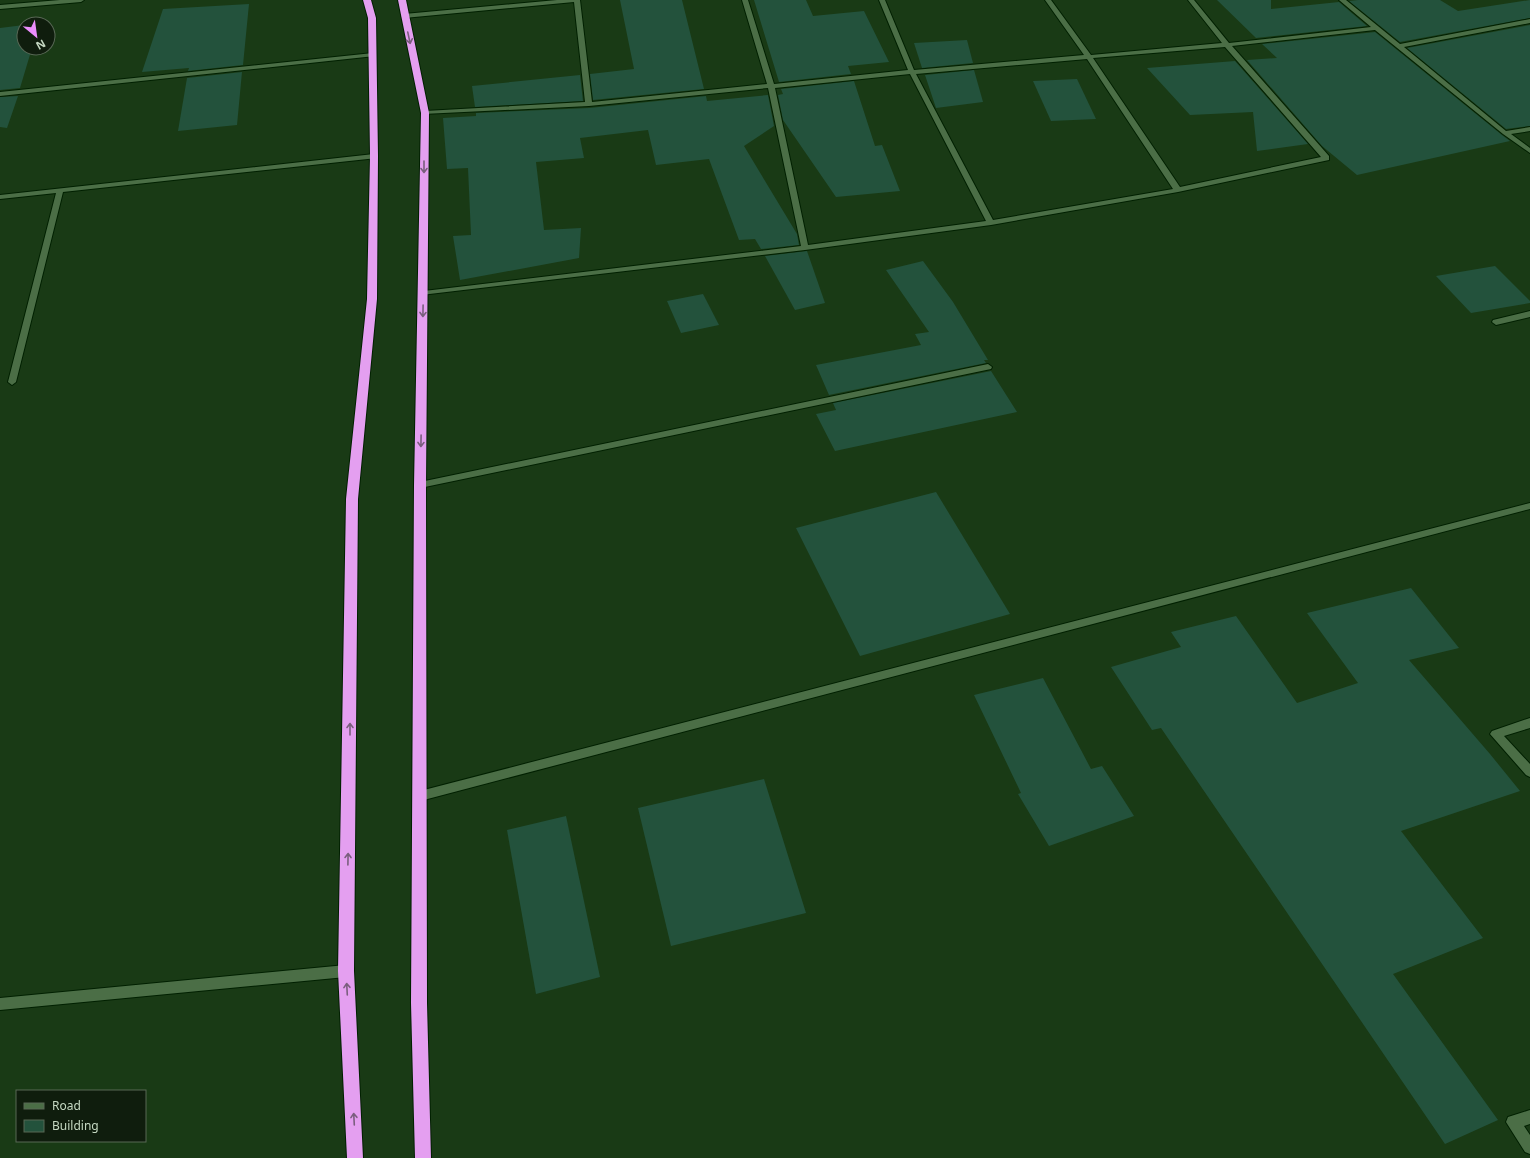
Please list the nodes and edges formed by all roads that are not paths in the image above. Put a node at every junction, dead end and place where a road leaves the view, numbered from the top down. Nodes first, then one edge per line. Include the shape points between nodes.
1 (81, 0) edge
2 (368, 0) edge
3 (402, 0) edge
4 (577, 0) edge
5 (745, 0) edge
6 (882, 0) edge
7 (1048, 0) edge
8 (1191, 0) edge
9 (1342, 0) edge
10 (0, 7) edge
11 (404, 16) junction
12 (1530, 21) edge
13 (1377, 28) junction
14 (1227, 45) junction
15 (1399, 46) junction
16 (373, 55) junction
17 (1089, 57) junction
18 (912, 72) junction
19 (771, 86) junction
20 (0, 94) edge
21 (589, 104) junction
22 (425, 113) junction
23 (1530, 129) edge
24 (1505, 133) junction
25 (1530, 151) edge
26 (374, 156) junction
27 (1178, 190) junction
28 (60, 191) junction
29 (0, 197) edge
30 (991, 223) junction
31 (805, 248) junction
32 (424, 293) junction
33 (1530, 314) edge
34 (1496, 322) dead end
35 (988, 367) dead end
36 (12, 382) dead end
37 (420, 485) junction
38 (1530, 506) edge
39 (1530, 723) edge
40 (1530, 772) edge
41 (420, 796) junction
42 (346, 971) junction
43 (0, 1004) edge
44 (1530, 1117) edge
45 (1530, 1147) edge
46 (355, 1158) edge
47 (422, 1158) edge

1 - 10 street
2 - 16 highway via 372,18
3 - 11 highway
4 - 11 street
4 - 21 street
5 - 19 street
6 - 18 street
7 - 17 street
8 - 14 street
9 - 13 street
11 -> 22 highway
12 - 15 street
13 - 14 street
13 - 15 street
14 - 17 street
14 - 27 street via 1326,158
15 - 24 street
16 - 20 street
16 - 26 highway
17 - 18 street
17 - 27 street
18 - 19 street
18 - 30 street
19 - 21 street
19 - 31 street
21 - 22 street
22 -> 32 highway
23 - 24 street
24 - 25 street
26 - 28 street
42 -> 26 highway via 352,499 372,299
27 - 30 street
28 - 29 street
28 - 36 street
30 - 31 street
31 - 32 street
32 -> 37 highway
33 - 34 street
35 - 37 street
37 - 41 highway
38 - 41 street
39 - 40 street via 1496,734
41 - 47 highway via 419,1003
42 - 43 street
46 -> 42 highway
44 - 45 street via 1513,1122

